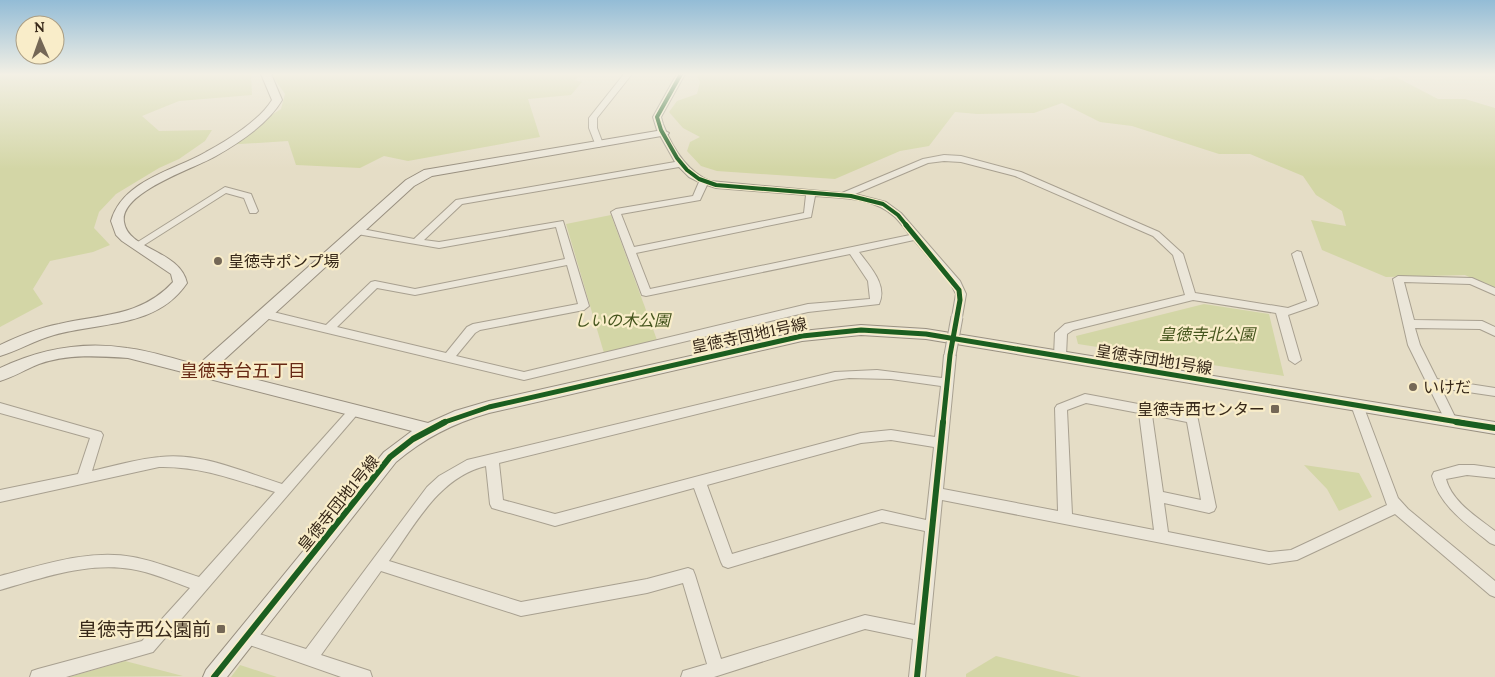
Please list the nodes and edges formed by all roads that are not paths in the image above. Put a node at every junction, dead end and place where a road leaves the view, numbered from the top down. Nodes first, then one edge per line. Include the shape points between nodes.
1 (274, 106) edge
2 (603, 106) edge
3 (664, 106) edge
4 (663, 133) junction
5 (599, 144) junction
6 (679, 164) junction
7 (703, 182) junction
8 (811, 193) junction
9 (844, 195) junction
10 (253, 211) dead end
11 (357, 231) junction
12 (916, 237) junction
13 (416, 242) junction
14 (138, 245) junction
15 (630, 251) junction
16 (853, 251) junction
17 (1297, 254) dead end
18 (571, 261) junction
19 (1495, 292) edge
20 (1190, 296) junction
21 (1281, 311) junction
22 (265, 314) junction
23 (1409, 324) junction
24 (330, 330) junction
25 (1495, 332) edge
26 (0, 351) edge
27 (1060, 356) junction
28 (448, 358) junction
29 (1295, 360) dead end
30 (202, 371) junction
31 (0, 375) edge
32 (947, 383) junction
33 (1433, 383) junction
34 (1495, 392) edge
35 (1357, 405) junction
36 (0, 408) edge
37 (355, 410) junction
38 (1145, 410) junction
39 (1451, 421) junction
40 (1495, 428) edge
41 (428, 429) junction
42 (941, 443) junction
43 (492, 460) junction
44 (1495, 473) edge
45 (83, 478) junction
46 (699, 482) junction
47 (284, 490) junction
48 (936, 493) junction
49 (0, 496) edge
50 (1156, 496) junction
51 (1397, 507) junction
52 (1064, 518) junction
53 (933, 527) junction
54 (1162, 537) junction
55 (1495, 539) edge
56 (378, 564) junction
57 (0, 583) edge
58 (202, 585) junction
59 (1495, 590) edge
60 (922, 634) junction
61 (247, 636) junction
62 (309, 658) junction
63 (716, 668) junction
64 (38, 677) edge
65 (214, 677) edge
66 (364, 677) edge
67 (689, 677) edge
68 (917, 677) edge

1 - 14 street via 271,112 212,153 143,187 125,203 117,223 124,236
2 - 5 street via 593,118
3 - 4 street via 657,118
4 - 5 street
4 - 6 street
5 - 11 street via 428,173 410,183
6 - 7 street
6 - 13 street via 459,202
7 - 8 street
7 - 15 street via 697,198 616,212
8 - 9 street
8 - 15 street via 808,215
9 - 12 street via 866,198 889,208
9 - 20 street via 939,158 961,159 1018,174 1162,238 1178,254
10 - 14 street via 248,196 225,190
11 - 13 street
11 - 22 street
12 - 16 street
12 - 32 street, bridge via 961,294
13 - 18 street via 439,245 560,223
14 - 26 street via 178,273 180,283 173,294 160,304 128,316 43,333
15 - 16 street via 646,293
16 - 28 street via 876,283 875,302 808,308 524,376
17 - 21 street via 1313,303 1289,312
18 - 24 street via 415,292 375,284
18 - 28 street via 584,306 471,330
19 - 23 street via 1472,281 1398,279
20 - 21 street
20 - 27 street via 1069,327 1061,333
21 - 29 street
22 - 24 street
22 - 30 street
23 - 25 street via 1482,325
23 - 33 street via 1414,345
24 - 28 street
27 - 35 street, 皇徳寺団地1号線
27 - 41 street, 皇徳寺団地1号線 via 926,334 838,331 758,345 489,407
30 - 31 street via 128,353 80,351 38,358
30 - 37 street
32 - 42 street
32 - 43 street via 886,374 835,376
33 - 34 street
33 - 39 street
35 - 39 street, 皇徳寺団地1号線
35 - 51 street via 1387,492
36 - 45 street via 97,435
37 - 41 street
37 - 47 street
38 - 50 street
38 - 50 street via 1193,418 1209,507
38 - 52 street via 1085,398 1061,408
39 - 40 street, 皇徳寺団地1号線
41 - 61 street, 皇徳寺団地1号線 via 390,457
42 - 46 street via 891,435 862,438
42 - 48 street
43 - 46 street via 497,504 555,520
43 - 56 street via 472,464 444,480 432,491
44 - 55 street via 1471,470 1439,476 1455,506
45 - 47 street via 176,461 199,464
45 - 49 street
46 - 53 street via 728,562 882,516
47 - 58 street
48 - 52 street
48 - 53 street
50 - 54 street
51 - 54 street via 1292,556 1280,558
51 - 59 street
52 - 54 street
53 - 60 street
56 - 62 street
56 - 63 street via 521,609 688,575
57 - 58 street via 85,563 111,561 132,563
58 - 64 street via 148,647
60 - 63 street via 865,622
60 - 68 street
61 - 62 street
61 - 65 street, 皇徳寺団地1号線
62 - 66 street
63 - 67 street

